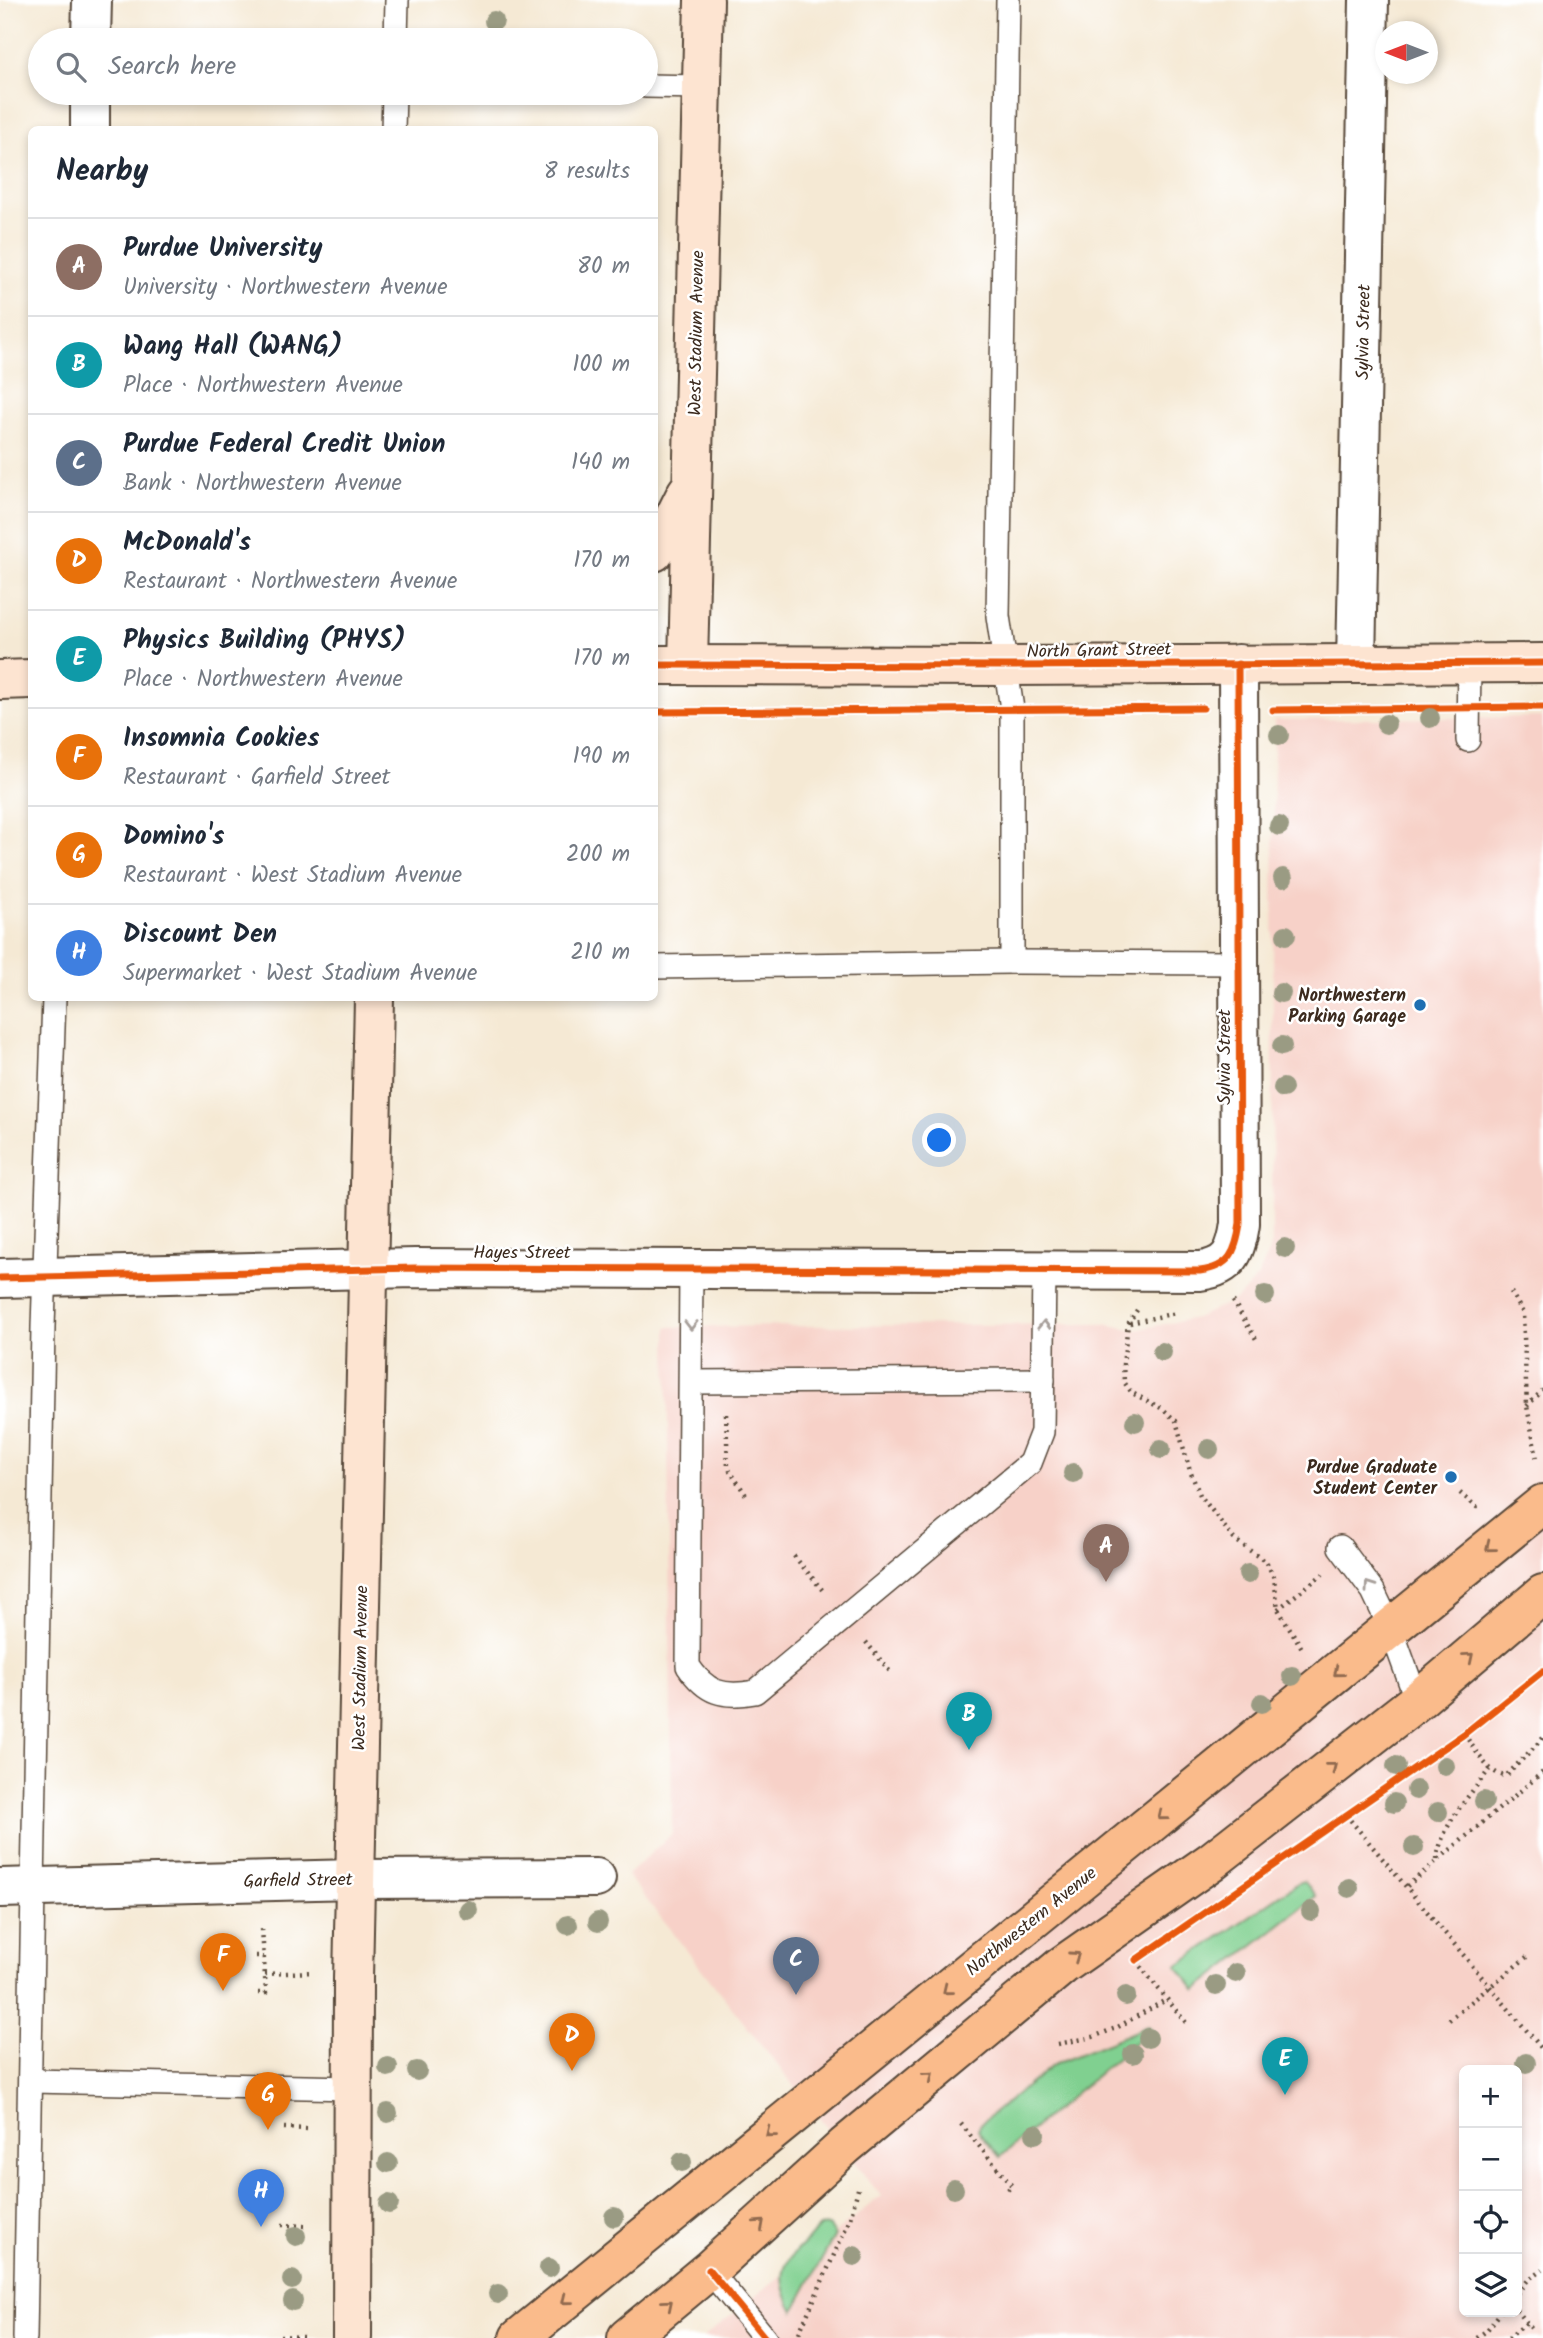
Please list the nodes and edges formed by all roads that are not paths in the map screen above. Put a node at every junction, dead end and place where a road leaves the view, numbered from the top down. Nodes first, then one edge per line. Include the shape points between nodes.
1 (92, 0) edge
2 (397, 0) edge
3 (704, 0) edge
4 (1008, 0) edge
5 (1369, 0) edge
6 (91, 28) edge
7 (396, 28) edge
8 (658, 86) edge
9 (702, 87) junction
10 (90, 105) edge
11 (394, 105) edge
12 (90, 126) edge
13 (393, 126) edge
14 (692, 480) junction
15 (658, 546) edge
16 (1469, 663) junction
17 (1543, 663) edge
18 (1238, 664) junction
19 (1356, 664) junction
20 (671, 665) edge
21 (1006, 666) junction
22 (28, 679) edge
23 (0, 680) edge
24 (1468, 740) dead end
25 (1012, 962) junction
26 (1240, 963) junction
27 (658, 967) edge
28 (54, 1001) edge
29 (374, 1001) edge
30 (691, 1268) junction
31 (369, 1269) junction
32 (1044, 1269) junction
33 (45, 1277) junction
34 (0, 1278) edge
35 (1043, 1380) junction
36 (691, 1382) junction
37 (1543, 1504) edge
38 (1340, 1547) dead end
39 (1543, 1594) edge
40 (1391, 1629) junction
41 (1417, 1701) junction
42 (596, 1878) dead end
43 (355, 1879) junction
44 (16, 1887) edge
45 (31, 2081) junction
46 (353, 2088) junction
47 (709, 2270) junction
48 (25, 2338) edge
49 (352, 2338) edge
50 (519, 2338) edge
51 (627, 2338) edge
52 (765, 2338) edge

1 - 6 street
2 - 7 lane
3 - 9 street, West Stadium Avenue
4 - 21 lane via 998,616
5 - 19 street, Sylvia Street
8 - 9 lane
9 - 14 street, West Stadium Avenue
10 - 12 street
11 - 13 lane
14 - 15 street
14 - 20 street, West Stadium Avenue
16 - 17 street, North Grant Street
16 - 19 street, North Grant Street
16 - 24 lane
18 - 19 street, North Grant Street
18 - 21 street, North Grant Street
18 - 26 street, Sylvia Street
20 - 21 street, North Grant Street
21 - 25 lane via 1012,709
22 - 23 street
25 - 26 lane
25 - 27 lane
26 - 32 street, Sylvia Street via 1240,1210 1237,1245 1228,1260 1215,1269 1200,1271
28 - 33 lane
29 - 31 street, West Stadium Avenue
30 - 31 street, Hayes Street
30 - 32 street, Hayes Street
30 -> 36 lane
31 - 33 street, Hayes Street
31 - 43 street, West Stadium Avenue
35 -> 32 lane
33 - 34 street, Hayes Street
33 - 44 lane
35 - 36 lane
35 - 36 lane via 1042,1432 1030,1463 755,1692 736,1696 720,1694 698,1682 688,1666
37 -> 40 main road, Northwestern Avenue
40 -> 38 lane via 1373,1591
41 -> 39 main road
40 - 41 lane
40 -> 50 main road, Northwestern Avenue
47 -> 41 main road via 845,2147 1063,1965 1212,1861
42 - 43 street, Garfield Street
43 - 44 street, Garfield Street
43 - 46 street, West Stadium Avenue
44 - 45 lane
45 - 46 lane
45 - 48 lane
46 - 49 street, West Stadium Avenue
51 -> 47 main road
47 - 52 lane

